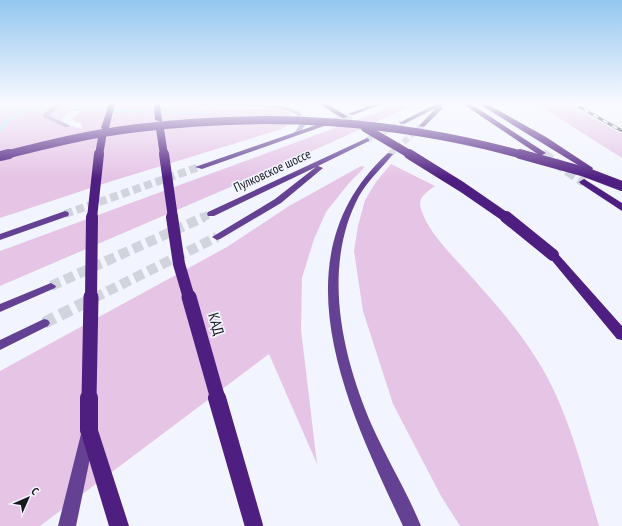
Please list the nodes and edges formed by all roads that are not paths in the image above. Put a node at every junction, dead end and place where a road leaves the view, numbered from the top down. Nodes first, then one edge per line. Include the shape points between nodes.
1 (105, 129) edge
2 (134, 129) edge
3 (160, 129) edge
4 (300, 129) edge
5 (309, 129) edge
6 (366, 129) tunnel mouth
7 (399, 129) tunnel mouth
8 (505, 129) edge
9 (525, 129) edge
10 (297, 133) junction
11 (367, 140) tunnel mouth
12 (542, 153) tunnel mouth
13 (390, 154) tunnel mouth
14 (0, 156) edge
15 (335, 156) junction
16 (199, 167) tunnel mouth
17 (589, 168) dead end
18 (584, 182) tunnel mouth
19 (622, 186) edge
20 (622, 208) edge
21 (65, 214) tunnel mouth
22 (211, 214) tunnel mouth
23 (0, 236) edge
24 (217, 237) tunnel mouth
25 (51, 286) tunnel mouth
26 (0, 308) edge
27 (44, 323) tunnel mouth
28 (622, 335) edge
29 (0, 344) edge
30 (89, 430) junction
31 (67, 526) edge
32 (119, 526) edge
33 (254, 526) edge
34 (412, 526) edge

1 - 30 highway, bridge via 97,166 92,220
2 - 14 highway, bridge via 91,135
3 - 33 highway, КАД, bridge via 179,264
4 - 10 street
5 - 10 main road, Пулковское шоссе
6 - 28 highway, bridge via 457,184 528,233 553,255
7 - 19 highway, bridge via 464,139 524,154
8 - 12 highway
9 - 17 highway
10 - 16 main road, Пулковское шоссе
11 - 15 main road, Пулковское шоссе
13 - 34 main road via 353,199 340,230 334,263 332,304 340,354 366,430
15 - 22 main road, Пулковское шоссе
15 - 24 main road via 278,201
18 - 20 highway
21 - 23 main road
25 - 26 main road
27 - 29 main road
30 - 31 main road
30 - 32 highway

